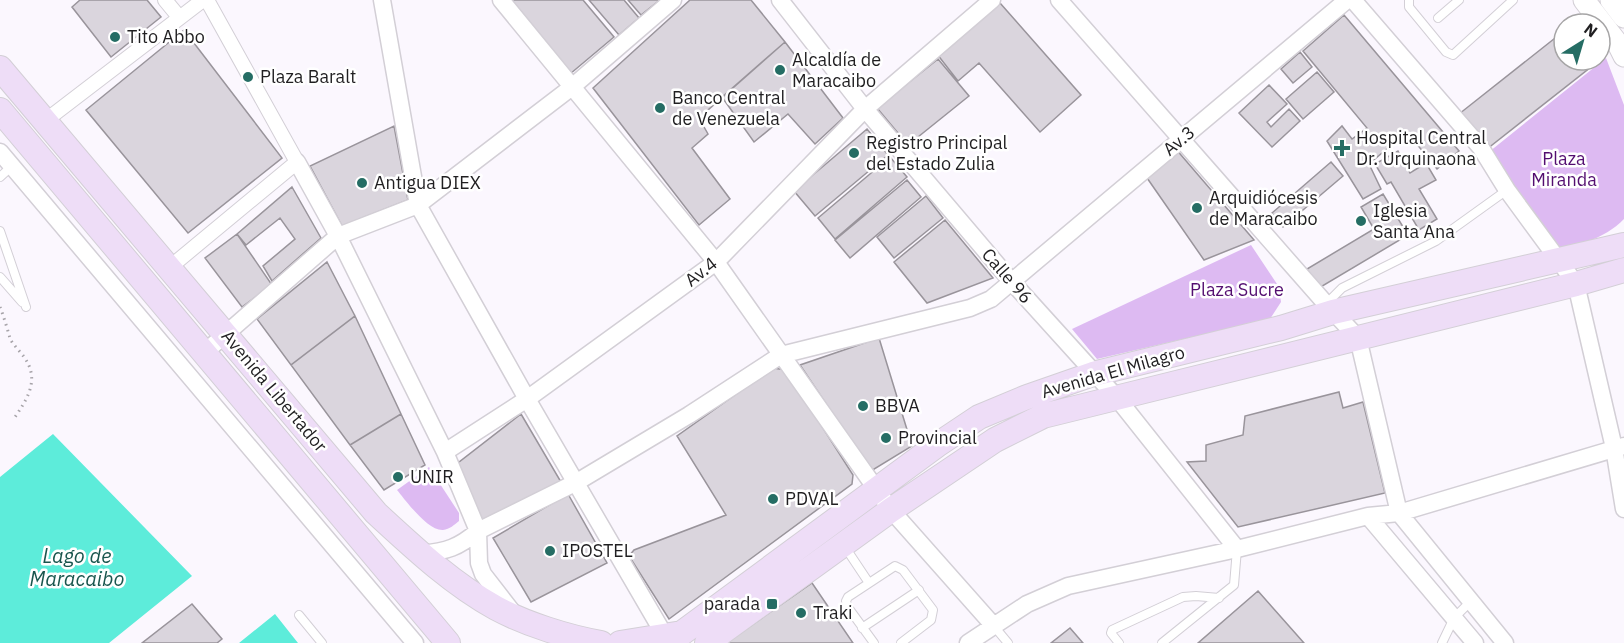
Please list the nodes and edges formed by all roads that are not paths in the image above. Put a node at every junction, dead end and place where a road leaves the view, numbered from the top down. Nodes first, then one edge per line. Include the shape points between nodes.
1 (165, 0) edge
2 (205, 0) edge
3 (382, 0) edge
4 (501, 0) edge
5 (674, 0) edge
6 (780, 0) edge
7 (993, 0) edge
8 (1059, 0) edge
9 (1347, 0) edge
10 (1353, 0) edge
11 (1409, 0) edge
12 (1459, 0) edge
13 (1511, 0) edge
14 (1584, 0) edge
15 (1611, 0) edge
16 (179, 16) junction
17 (1624, 17) edge
18 (1438, 18) dead end
19 (1624, 56) edge
20 (0, 68) edge
21 (572, 87) junction
22 (0, 110) edge
23 (865, 110) junction
24 (45, 121) junction
25 (1182, 139) junction
26 (0, 152) edge
27 (297, 162) junction
28 (6, 172) edge
29 (1508, 190) junction
30 (418, 205) junction
31 (0, 231) edge
32 (1624, 233) edge
33 (338, 236) junction
34 (1624, 245) edge
35 (1600, 251) junction
36 (1558, 261) junction
37 (716, 262) junction
38 (169, 268) junction
39 (1624, 270) edge
40 (0, 277) edge
41 (1012, 282) junction
42 (1576, 284) junction
43 (1329, 308) junction
44 (225, 333) junction
45 (1358, 338) junction
46 (204, 353) junction
47 (781, 355) junction
48 (1093, 374) junction
49 (1117, 398) junction
50 (527, 399) junction
51 (1619, 447) edge
52 (446, 452) junction
53 (577, 482) junction
54 (314, 483) junction
55 (875, 489) junction
56 (294, 502) junction
57 (1624, 509) edge
58 (891, 510) junction
59 (1399, 513) junction
60 (1368, 516) junction
61 (478, 531) junction
62 (843, 544) junction
63 (1237, 549) junction
64 (421, 554) junction
65 (869, 583) junction
66 (919, 590) junction
67 (1219, 598) junction
68 (1471, 601) junction
69 (299, 615) dead end
70 (516, 616) junction
71 (1454, 618) junction
72 (993, 625) junction
73 (862, 628) junction
74 (665, 636) junction
75 (571, 640) edge
76 (322, 643) edge
77 (415, 643) edge
78 (448, 643) edge
79 (601, 643) edge
80 (620, 643) edge
81 (707, 643) edge
82 (874, 643) edge
83 (901, 643) edge
84 (968, 643) edge
85 (1008, 643) edge
86 (1119, 643) edge
87 (1162, 643) edge
88 (1442, 643) edge
89 (1475, 643) edge
90 (1505, 643) edge

1 - 16 street
2 - 16 street
2 - 27 street
3 - 30 street
4 - 21 street
5 - 21 street
6 - 23 street, Calle 96
7 - 23 street, Av.4
8 - 25 street
9 - 25 street, Av.3
10 - 29 street via 1481,148
11 - 13 lane via 1409,7 1446,52 1453,55
12 - 18 lane
14 - 19 street
15 - 17 street
16 - 24 street
20 - 24 main road, Avenida Libertador
21 - 30 street
21 - 37 street
22 - 46 main road, Avenida Libertador
23 - 37 street, Av.4
23 - 41 street, Calle 96
24 - 38 main road, Avenida Libertador
25 - 41 street, Av.3
25 - 43 street
26 - 28 street
27 - 33 street
27 - 38 street
28 - 56 street
29 - 36 street
29 - 43 lane via 1436,241 1342,288
30 - 33 street
30 - 50 street
31 - 40 lane via 27,307
32 - 35 main road
33 - 44 street
33 - 52 street
34 - 35 main road, Avenida El Milagro
35 - 36 main road, Avenida El Milagro
36 - 42 street
36 - 43 main road, Avenida El Milagro
37 - 47 street
37 - 50 street, Av.4
38 - 44 main road, Avenida Libertador
39 - 42 main road, Avenida El Milagro
41 - 47 street, Av.3 via 991,299 970,308
41 - 48 street, Calle 96
42 - 45 main road, Avenida El Milagro
42 - 51 street
43 - 45 street
43 - 48 main road, Avenida El Milagro via 1281,328
44 - 46 street
44 - 64 main road, Avenida Libertador via 376,513
45 - 49 main road, Avenida El Milagro
45 - 59 street
46 - 54 main road, Avenida Libertador
47 - 53 street, Av.3
47 - 55 street
48 - 49 street, Calle 96
48 - 55 main road, Avenida El Milagro via 980,417
49 - 58 main road, Avenida El Milagro via 1043,416 1014,430
49 - 63 street, Calle 96
50 - 52 street, Av.4
50 - 53 street
51 - 57 street
51 - 59 street
52 - 61 street
53 - 61 street, Av.3
53 - 74 street
54 - 56 street
54 - 78 main road, Avenida Libertador
55 - 58 street
55 - 74 main road, Avenida El Milagro via 682,633
56 - 77 street
58 - 62 main road, Avenida El Milagro
58 - 72 street
59 - 60 street
59 - 68 street
60 - 63 street
60 - 71 street
61 - 64 street, Av.3 via 447,551
61 - 70 street via 483,574
62 - 65 lane
62 - 81 main road, Avenida El Milagro
63 - 67 lane via 1234,585
63 - 72 street via 1068,586
64 - 70 main road, Avenida Libertador via 496,608
65 - 66 lane via 895,566
65 - 73 lane via 846,601
66 - 73 lane
66 - 83 lane via 933,615
67 - 86 lane via 1183,597 1112,630
67 - 87 lane
68 - 71 lane
68 - 90 street
69 - 76 lane
70 - 75 main road, Avenida Libertador
71 - 88 lane
71 - 89 street
72 - 84 street
72 - 85 lane
73 - 82 lane
74 - 80 main road
75 - 79 main road, Avenida Libertador

